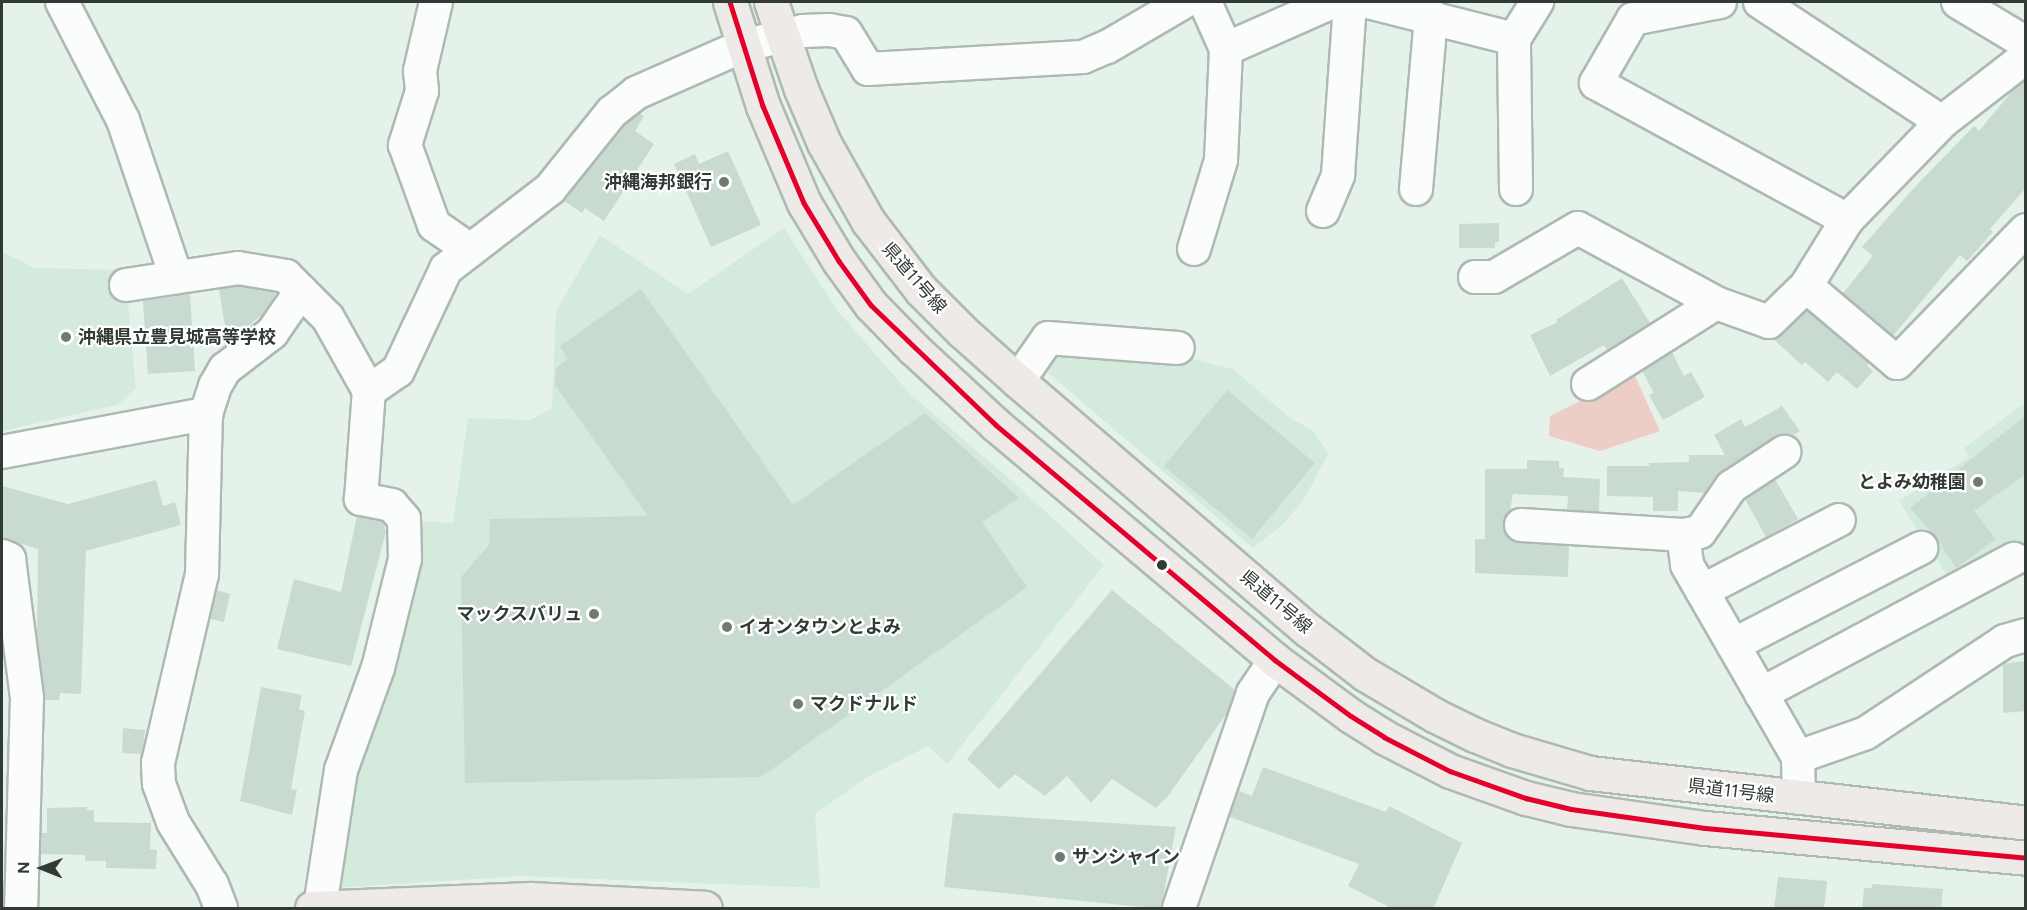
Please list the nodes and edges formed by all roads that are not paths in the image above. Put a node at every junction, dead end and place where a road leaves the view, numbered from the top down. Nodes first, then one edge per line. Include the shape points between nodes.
1 (62, 2) edge
2 (436, 2) edge
3 (730, 2) edge
4 (771, 2) edge
5 (1184, 2) edge
6 (1205, 2) edge
7 (1332, 2) edge
8 (1350, 2) edge
9 (1368, 2) edge
10 (1537, 2) edge
11 (1720, 2) edge
12 (1760, 2) edge
13 (1958, 2) edge
14 (1431, 16) junction
15 (781, 35) junction
16 (1514, 39) junction
17 (2025, 43) edge
18 (742, 46) junction
19 (1226, 49) junction
20 (2025, 57) edge
21 (1942, 122) junction
22 (1416, 189) dead end
23 (1516, 189) dead end
24 (1323, 211) dead end
25 (1846, 220) junction
26 (2025, 230) edge
27 (1194, 249) dead end
28 (470, 250) junction
29 (176, 277) junction
30 (1475, 277) dead end
31 (126, 285) dead end
32 (1806, 286) junction
33 (301, 291) junction
34 (1716, 303) junction
35 (1178, 348) dead end
36 (1018, 381) junction
37 (1588, 384) dead end
38 (369, 391) junction
39 (206, 414) junction
40 (2, 452) edge
41 (1784, 452) dead end
42 (1839, 520) dead end
43 (1521, 525) dead end
44 (1683, 535) junction
45 (1921, 548) dead end
46 (2, 556) edge
47 (2014, 559) dead end
48 (1702, 591) junction
49 (2025, 635) edge
50 (1733, 645) junction
51 (1275, 660) junction
52 (1761, 694) junction
53 (1798, 757) junction
54 (13, 792) edge
55 (1798, 798) junction
56 (2025, 823) edge
57 (2025, 858) edge
58 (316, 908) edge
59 (21, 909) edge
60 (221, 909) edge
61 (705, 909) edge
62 (1179, 909) edge

1 - 29 street via 123,120
2 - 28 street via 420,70 422,91 405,144 434,225
3 - 18 main road
4 - 15 main road, 県道11号線
5 - 15 street via 1083,57 868,69 846,33 829,30
6 - 19 street
7 - 19 street
8 - 24 street via 1338,175
9 - 14 street
10 - 16 street
11 - 25 street via 1633,19 1596,83
12 - 21 street
13 - 17 street
14 - 16 street
14 - 22 street
15 - 18 street
15 - 36 main road, 県道11号線 via 824,142 882,243 946,315
16 - 23 street
18 - 28 street via 636,93 612,112 550,189
18 - 51 main road via 804,203 871,305 996,425
19 - 27 street via 1221,160
20 - 21 street
21 - 25 street
25 - 32 street
26 - 32 street via 1897,363
28 - 38 street via 446,269 398,371
29 - 31 street
29 - 33 street via 238,268 286,276
30 - 34 street via 1494,277 1578,228
32 - 34 street via 1769,322
33 - 38 street via 328,318
33 - 39 street via 272,333 225,369
34 - 37 street
35 - 36 street via 1048,338
36 - 55 main road, 県道11号線 via 1308,630 1365,674 1436,717 1512,750 1590,773
38 - 58 street via 361,500 392,505 404,519 405,559 378,668 341,770
39 - 40 street
39 - 60 street via 202,574 158,773 173,822 212,885
41 - 44 street via 1731,488 1700,532
42 - 48 street
43 - 44 street
44 - 48 street via 1687,565
45 - 50 street
46 - 54 street via 9,559 27,698
47 - 52 street
48 - 50 street
49 - 53 street via 2005,641 1866,733
50 - 52 street
51 - 57 main road via 1317,693 1400,746 1450,771 1526,798 1571,809 1705,828
51 - 62 street via 1253,693
52 - 53 street
53 - 55 street
54 - 59 street
55 - 56 main road, 県道11号線
58 - 61 main road via 530,899

